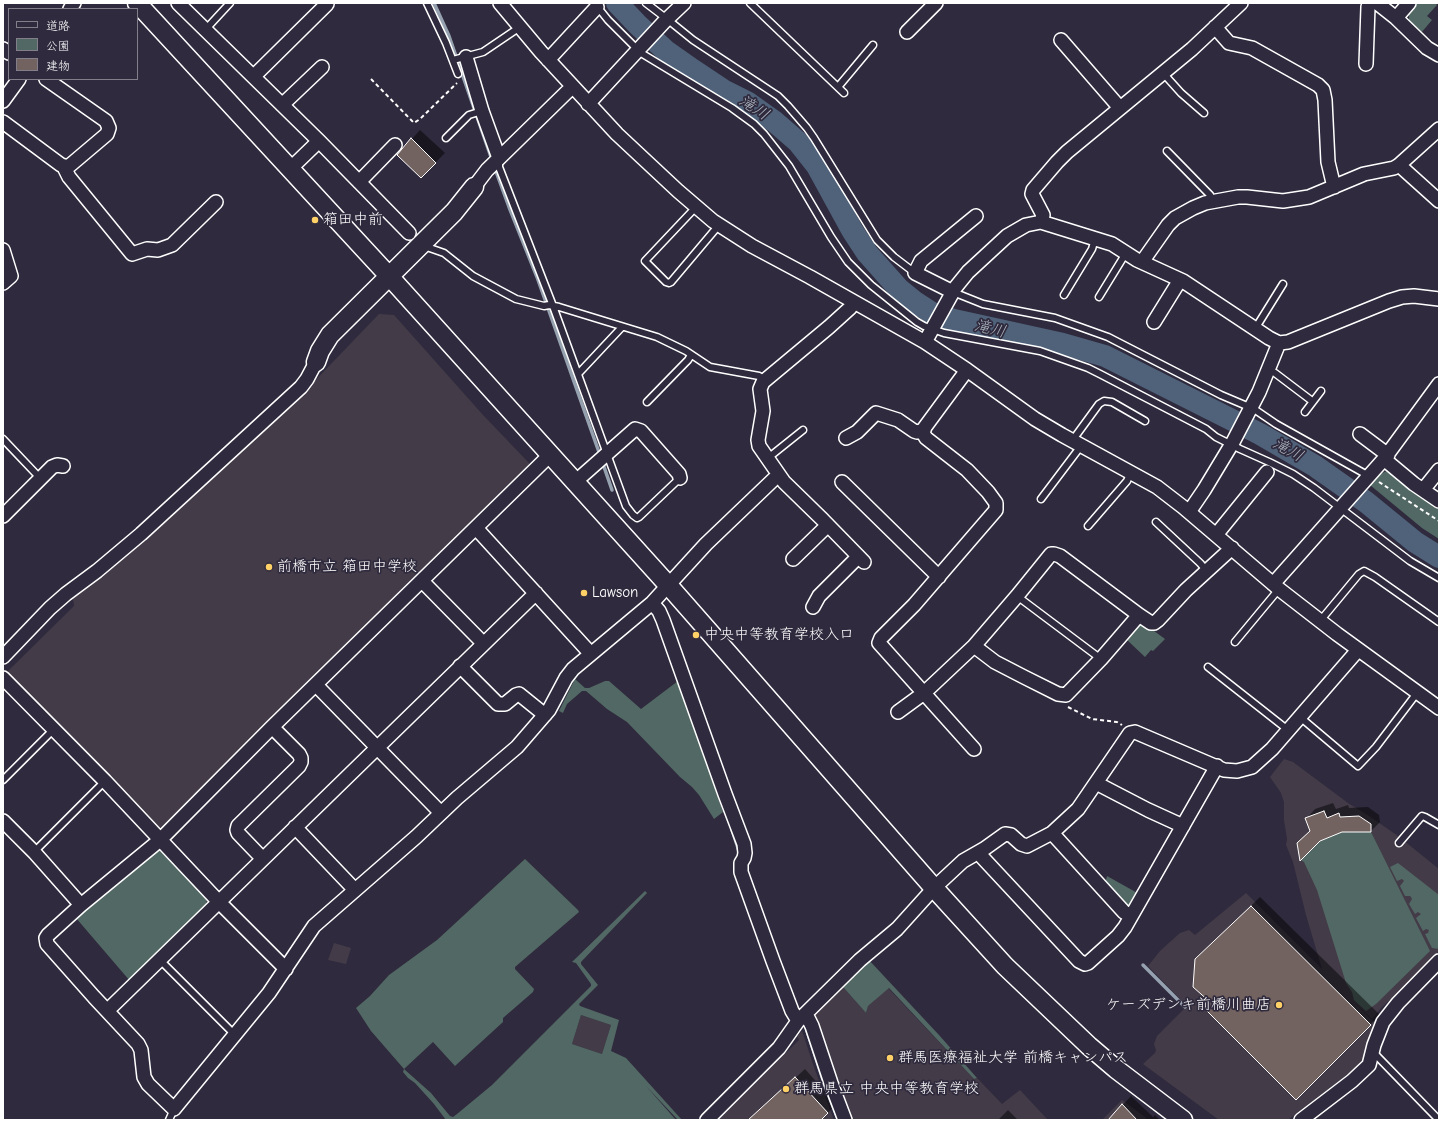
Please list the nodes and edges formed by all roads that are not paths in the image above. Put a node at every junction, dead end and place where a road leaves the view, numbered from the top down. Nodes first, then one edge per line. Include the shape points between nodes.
1 (137, 3) edge
2 (178, 3) edge
3 (230, 3) edge
4 (427, 3) edge
5 (500, 3) edge
6 (646, 3) edge
7 (684, 3) edge
8 (750, 3) edge
9 (936, 3) edge
10 (1241, 3) edge
11 (1370, 3) edge
12 (1377, 3) edge
13 (1409, 3) edge
14 (327, 4) edge
15 (596, 5) edge
16 (1396, 18) junction
17 (666, 20) junction
18 (520, 26) junction
19 (1215, 27) junction
20 (206, 29) junction
21 (908, 32) dead end
22 (1061, 40) dead end
23 (873, 45) dead end
24 (640, 48) junction
25 (1439, 55) edge
26 (459, 59) junction
27 (548, 60) junction
28 (1366, 64) dead end
29 (322, 67) dead end
30 (1163, 73) junction
31 (458, 74) road end
32 (254, 76) junction
33 (18, 80) edge
34 (47, 80) edge
35 (572, 86) junction
36 (838, 87) junction
37 (844, 93) dead end
38 (3, 101) edge
39 (588, 104) junction
40 (282, 105) junction
41 (1120, 108) junction
42 (478, 112) junction
43 (1204, 113) dead end
44 (3, 122) edge
45 (1439, 129) edge
46 (446, 138) dead end
47 (319, 141) junction
48 (395, 145) dead end
49 (1167, 151) dead end
50 (499, 158) junction
51 (1399, 165) junction
52 (64, 167) junction
53 (290, 169) junction
54 (359, 182) junction
55 (474, 187) joint
56 (1334, 187) junction
57 (1212, 201) junction
58 (1439, 201) edge
59 (216, 202) dead end
60 (696, 207) junction
61 (976, 216) dead end
62 (1041, 222) junction
63 (719, 225) junction
64 (415, 239) junction
65 (1095, 239) junction
66 (3, 250) edge
67 (1126, 253) junction
68 (1142, 262) junction
69 (915, 273) junction
70 (389, 276) junction
71 (1180, 280) junction
72 (3, 283) edge
73 (1283, 284) dead end
74 (952, 294) junction
75 (1064, 295) dead end
76 (1100, 297) dead end
77 (1439, 299) edge
78 (854, 302) junction
79 (549, 305) junction
80 (1154, 322) dead end
81 (622, 327) junction
82 (933, 327) junction
83 (1255, 329) junction
84 (925, 342) junction
85 (1279, 343) junction
86 (691, 355) junction
87 (316, 362) joint
88 (967, 370) junction
89 (1269, 370) junction
90 (578, 374) junction
91 (765, 380) junction
92 (1439, 384) edge
93 (1321, 391) dead end
94 (1312, 401) junction
95 (647, 402) dead end
96 (1250, 409) junction
97 (1306, 412) dead end
98 (1146, 421) dead end
99 (803, 430) dead end
100 (924, 430) junction
101 (1360, 434) dead end
102 (846, 438) dead end
103 (3, 439) edge
104 (1076, 443) junction
105 (1232, 443) junction
106 (607, 454) junction
107 (550, 455) junction
108 (1386, 457) junction
109 (768, 458) junction
110 (63, 466) dead end
111 (1439, 470) edge
112 (1131, 472) junction
113 (1267, 472) dead end
114 (779, 476) junction
115 (40, 478) junction
116 (680, 478) joint
117 (1368, 478) junction
118 (575, 482) junction
119 (842, 482) dead end
120 (1423, 490) junction
121 (1041, 499) dead end
122 (1439, 501) edge
123 (1342, 507) junction
124 (1189, 512) junction
125 (3, 516) edge
126 (1156, 522) dead end
127 (828, 525) junction
128 (1088, 526) dead end
129 (476, 528) junction
130 (1216, 535) junction
131 (1232, 548) junction
132 (793, 559) dead end
133 (1207, 571) junction
134 (939, 577) junction
135 (1439, 578) edge
136 (422, 581) junction
137 (669, 586) junction
138 (1276, 586) junction
139 (536, 593) junction
140 (1017, 596) junction
141 (652, 603) junction
142 (813, 606) dead end
143 (1139, 615) junction
144 (1320, 621) junction
145 (1439, 622) edge
146 (1235, 642) dead end
147 (484, 643) junction
148 (974, 646) junction
149 (1358, 650) junction
150 (591, 654) junction
151 (3, 657) edge
152 (1101, 659) junction
153 (460, 666) junction
154 (1208, 667) dead end
155 (3, 678) edge
156 (316, 685) junction
157 (924, 693) junction
158 (1417, 693) junction
159 (1439, 708) edge
160 (898, 712) dead end
161 (545, 715) junction
162 (1300, 717) junction
163 (272, 727) junction
164 (54, 729) junction
165 (1288, 730) junction
166 (377, 747) junction
167 (974, 750) dead end
168 (1217, 766) junction
169 (3, 780) edge
170 (105, 781) junction
171 (1096, 783) junction
172 (441, 813) junction
173 (3, 821) edge
174 (1439, 825) edge
175 (1183, 826) junction
176 (295, 827) junction
177 (1052, 833) junction
178 (160, 840) junction
179 (1399, 843) dead end
180 (34, 852) junction
181 (979, 852) junction
182 (262, 858) junction
183 (934, 888) junction
184 (355, 890) junction
185 (219, 902) junction
186 (81, 905) junction
187 (1131, 916) junction
188 (160, 960) junction
189 (1439, 961) edge
190 (286, 969) junction
191 (107, 1011) junction
192 (802, 1018) junction
193 (236, 1035) junction
194 (1372, 1052) junction
195 (172, 1114) edge
196 (707, 1120) edge
197 (845, 1120) edge
198 (1183, 1120) edge
199 (1301, 1120) edge
200 (1439, 1120) edge

1 - 53 street
2 - 20 street
3 - 20 lane
4 - 26 lane
5 - 18 street
6 - 17 lane
7 - 17 street
8 - 36 lane
9 - 21 street
10 - 19 street
11 - 28 street
12 - 16 street
13 - 16 street
14 - 32 street
15 - 24 lane via 608,20
15 - 27 street
16 - 25 street via 1427,48
17 - 24 street
17 - 69 lane via 778,96 788,106 807,128 877,240
18 - 26 lane via 483,52
18 - 27 street
19 - 30 street
19 - 56 street via 1229,42 1252,48 1323,90 1326,100 1328,162
20 - 32 street
22 - 41 street
23 - 36 lane
24 - 39 street
24 - 82 lane via 646,56 732,108 759,129 789,166 848,262 881,294 917,322
26 - 31 lane
26 - 42 street
27 - 35 street
29 - 40 street
30 - 41 street
30 - 43 lane
32 - 40 street
33 - 38 street
34 - 52 street via 106,121 108,125 107,134 70,166
35 - 39 street
35 - 50 street
36 - 37 lane
39 - 60 street via 645,162
40 - 47 street
41 - 62 street via 1062,156 1035,187 1032,194 1043,215
42 - 46 lane via 470,115
42 - 50 street
44 - 52 street
45 - 51 street
47 - 53 street
47 - 54 street
48 - 54 street
49 - 57 lane via 1210,195
50 - 55 street
50 - 79 lane via 499,167
51 - 56 street via 1364,174
51 - 58 street
52 - 59 street via 69,177 132,254 172,245
53 - 70 street
54 - 64 street
55 - 64 street via 454,212
56 - 57 street via 1320,194 1292,201 1247,197
57 - 68 street via 1175,218
60 - 63 street
60 - 63 lane via 645,261 666,282 671,282
61 - 69 street via 921,261
62 - 65 street
62 - 74 street via 1026,225 1002,239 960,280
63 - 78 street
64 - 70 street
64 - 79 lane via 444,253 473,276 510,296
65 - 67 street via 1112,244
65 - 75 lane via 1092,250
66 - 72 street via 11,276
67 - 68 street
67 - 76 lane
68 - 71 street
69 - 74 street
70 - 87 street via 330,335
70 - 107 street
71 - 80 street
71 - 83 street
73 - 83 lane
74 - 82 street
74 - 96 lane via 983,304 1055,318 1108,337
77 - 85 street via 1425,296 1402,297 1288,342
78 - 84 street
78 - 91 street via 829,327
79 - 81 lane
79 - 90 lane
81 - 86 lane via 657,337
81 - 90 lane
82 - 84 street
82 - 105 lane via 951,335 1040,351 1088,368 1206,429 1216,437
83 - 85 street
84 - 88 street
85 - 89 street
86 - 91 lane via 710,367 759,376
86 - 95 lane
87 - 151 street via 301,387 141,534 50,608
88 - 100 street
88 - 104 street via 1022,410
89 - 94 lane
89 - 96 street
90 - 106 lane
91 - 109 street via 760,389 763,411 758,440 759,446
92 - 108 street
93 - 94 lane
94 - 97 lane
96 - 105 street
96 - 117 lane
98 - 104 lane via 1112,402 1104,401 1099,404
99 - 109 lane
100 - 102 street via 914,431 898,420 876,413 857,432
100 - 134 street via 926,438 967,470 992,496 997,507 995,513
101 - 108 street
103 - 115 lane
104 - 112 street
104 - 121 lane
105 - 123 lane via 1293,474
105 - 124 street
106 - 116 street via 632,431 638,429
106 - 116 lane via 623,502 637,518
106 - 118 street
107 - 118 street
107 - 129 street
108 - 117 street
108 - 120 street
109 - 114 street
110 - 115 street via 52,467
111 - 120 street
112 - 124 street via 1157,487
112 - 128 lane via 1127,481
113 - 130 street
114 - 127 street
114 - 137 street via 706,544
115 - 125 street
117 - 123 street
118 - 137 street
119 - 134 street
120 - 122 street
123 - 135 lane via 1410,561
123 - 138 street
124 - 130 street
126 - 133 lane
127 - 132 street
127 - 142 street via 861,559 819,596
129 - 136 street
129 - 139 street
130 - 131 street
131 - 133 street
131 - 138 street
133 - 143 street via 1156,622 1151,623
134 - 157 street via 880,641
136 - 147 street
136 - 156 street
137 - 141 street
137 - 183 street
138 - 144 street
138 - 146 lane
139 - 147 street
139 - 150 street
140 - 143 street via 1051,554 1054,554
140 - 148 street
140 - 152 lane
141 - 150 street
141 - 192 street via 663,620 744,844 741,872 773,961 792,1011
143 - 152 street
144 - 145 lane via 1364,571
144 - 149 street
147 - 153 street
148 - 152 street via 995,662 1062,696 1069,693
148 - 157 street
149 - 158 street
149 - 162 street
150 - 161 street via 570,672
153 - 161 street via 498,704 505,704 519,694
153 - 166 street
154 - 165 lane
155 - 164 street
156 - 163 street
156 - 166 street
157 - 160 street
157 - 167 street
158 - 159 street
158 - 162 lane via 1376,747 1358,766
161 - 172 street via 516,748
162 - 165 street
163 - 178 street
163 - 182 street via 298,754 301,762 238,826 238,833
164 - 169 lane
164 - 170 street
165 - 168 street via 1265,757 1252,767 1230,771
166 - 172 street
166 - 176 street
168 - 171 street via 1135,732 1130,733
168 - 175 street
170 - 178 street
170 - 180 lane
171 - 175 street
171 - 177 street via 1078,808
172 - 184 street
173 - 180 street
174 - 179 lane via 1422,816
175 - 187 street
176 - 182 street
176 - 184 street
177 - 181 street via 1027,846 1005,834
177 - 187 street via 1124,912
178 - 185 street
178 - 186 street
180 - 186 street
181 - 183 street via 963,861
181 - 187 street via 1082,964 1092,961 1118,936
182 - 185 street
183 - 192 street via 898,929 860,960
183 - 198 street via 1005,966 1057,1017 1116,1069
184 - 190 street via 314,926
185 - 188 street
185 - 190 street
186 - 191 street via 48,935 47,944
188 - 191 street
188 - 193 lane
189 - 194 street via 1383,1022
190 - 193 street
191 - 195 street via 138,1044 144,1077
192 - 196 street via 779,1048
192 - 197 street via 812,1026
193 - 195 street
194 - 199 street via 1369,1065
194 - 200 lane

